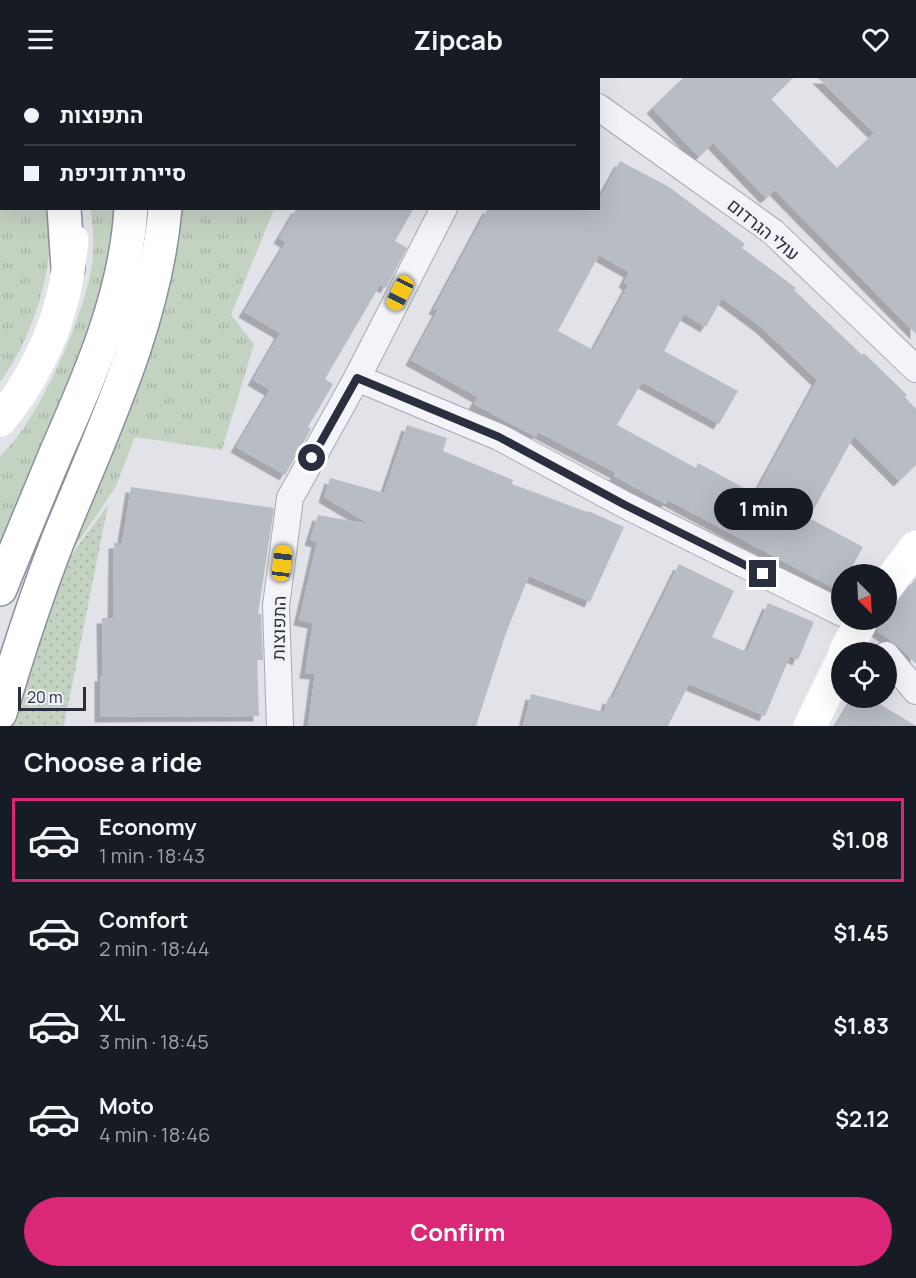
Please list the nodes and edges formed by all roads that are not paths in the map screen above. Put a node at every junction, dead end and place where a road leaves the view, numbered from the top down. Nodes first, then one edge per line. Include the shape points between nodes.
1 (600, 108) edge
2 (64, 210) edge
3 (75, 210) edge
4 (132, 210) edge
5 (165, 210) edge
6 (443, 210) edge
7 (68, 268) junction
8 (916, 369) edge
9 (357, 378) junction
10 (0, 420) edge
11 (916, 547) edge
12 (897, 572) edge
13 (0, 589) edge
14 (831, 608) edge
15 (864, 630) edge
16 (874, 642) edge
17 (897, 668) edge
18 (831, 683) edge
19 (916, 691) edge
20 (0, 713) edge
21 (280, 726) edge
22 (810, 726) edge

1 - 8 street, עולי הגרדום via 773,232
2 - 7 main road
3 - 7 main road
4 - 13 main road via 123,272 103,339
5 - 20 main road via 156,264 137,337 40,587
6 - 9 street, התפוצות
7 - 10 main road via 54,326 24,386
9 - 14 street via 499,437
9 - 21 street, התפוצות via 290,498 276,606
11 - 12 main road
15 - 16 street
17 - 19 street
18 - 22 main road

